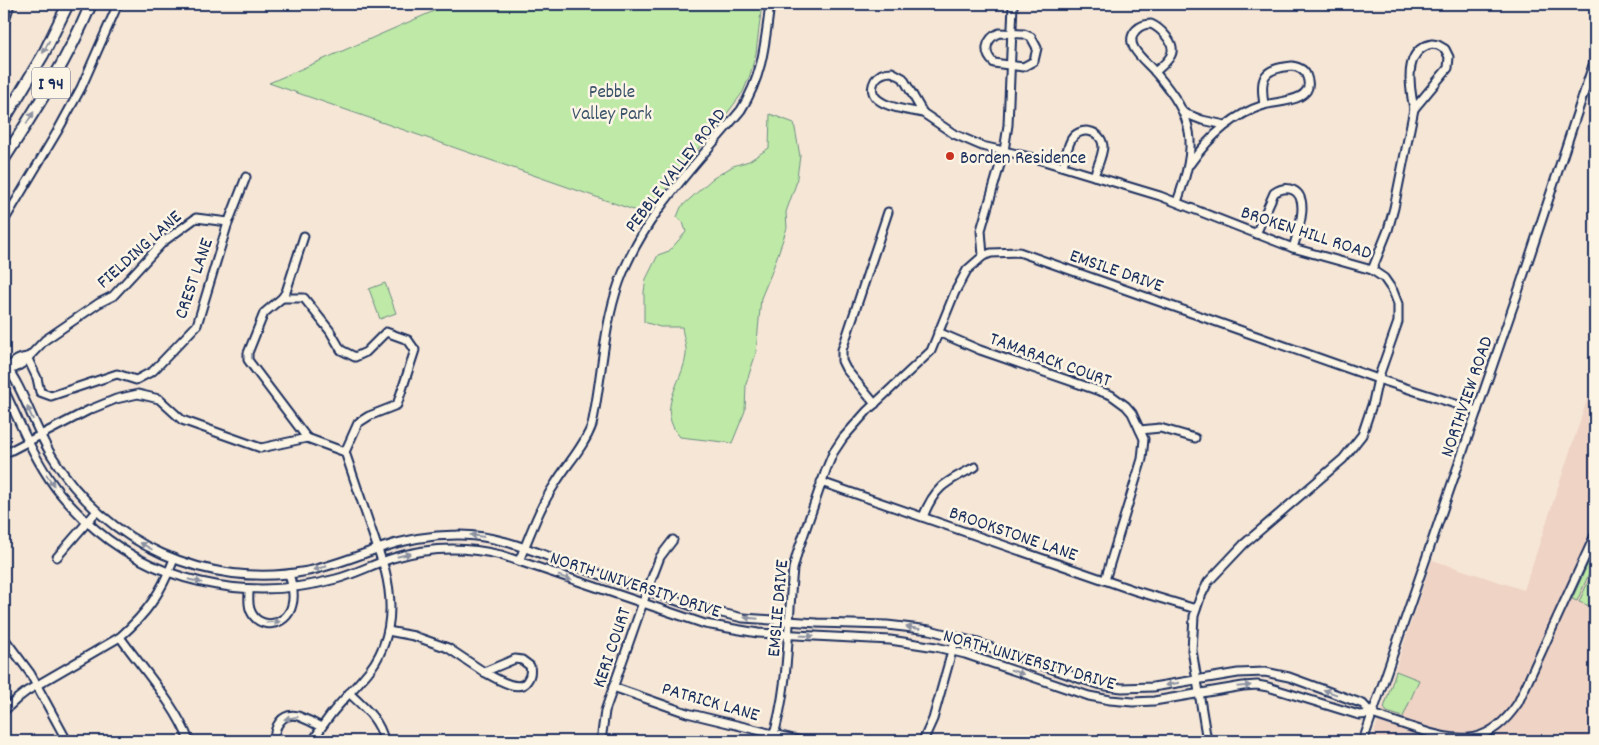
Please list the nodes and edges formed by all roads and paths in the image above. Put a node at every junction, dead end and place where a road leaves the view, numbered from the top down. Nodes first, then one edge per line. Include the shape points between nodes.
1 (10, 4) edge
2 (68, 4) edge
3 (91, 4) edge
4 (118, 4) edge
5 (770, 4) edge
6 (1013, 4) edge
7 (4, 24) edge
8 (1012, 33) junction
9 (1595, 59) edge
10 (1011, 66) junction
11 (1156, 72) junction
12 (1264, 105) junction
13 (1414, 109) junction
14 (923, 113) junction
15 (1184, 113) junction
16 (4, 120) edge
17 (1225, 125) junction
18 (1004, 151) junction
19 (4, 159) edge
20 (1063, 166) junction
21 (1188, 167) junction
22 (1094, 176) junction
23 (246, 177) dead end
24 (1176, 202) junction
25 (888, 212) dead end
26 (4, 220) edge
27 (228, 222) junction
28 (1256, 234) junction
29 (304, 236) dead end
30 (1292, 248) junction
31 (984, 256) junction
32 (1372, 270) junction
33 (282, 298) junction
34 (938, 332) junction
35 (27, 357) junction
36 (5, 367) edge
37 (1378, 379) junction
38 (4, 390) edge
39 (875, 404) junction
40 (1478, 411) junction
41 (1140, 430) junction
42 (40, 435) junction
43 (308, 438) junction
44 (1195, 438) dead end
45 (28, 441) junction
46 (345, 452) junction
47 (4, 454) edge
48 (975, 467) dead end
49 (821, 482) junction
50 (97, 511) junction
51 (923, 518) junction
52 (88, 522) junction
53 (1595, 535) edge
54 (673, 540) dead end
55 (524, 548) junction
56 (378, 549) junction
57 (57, 557) dead end
58 (174, 559) junction
59 (519, 561) junction
60 (382, 562) junction
61 (169, 572) junction
62 (289, 574) junction
63 (1105, 580) junction
64 (292, 588) junction
65 (249, 590) junction
66 (647, 591) junction
67 (642, 604) junction
68 (1196, 610) junction
69 (790, 621) junction
70 (388, 631) junction
71 (789, 635) junction
72 (120, 637) junction
73 (956, 637) junction
74 (4, 638) edge
75 (952, 651) junction
76 (1005, 652) junction
77 (1001, 666) junction
78 (484, 672) junction
79 (1197, 680) junction
80 (1302, 682) junction
81 (38, 685) junction
82 (613, 687) junction
83 (1139, 688) junction
84 (349, 693) junction
85 (1200, 693) junction
86 (1296, 695) junction
87 (1140, 702) junction
88 (4, 711) edge
89 (1372, 714) junction
90 (321, 727) junction
91 (773, 738) edge
92 (67, 741) edge
93 (190, 741) edge
94 (275, 741) edge
95 (313, 741) edge
96 (384, 741) edge
97 (601, 741) edge
98 (802, 741) edge
99 (923, 741) edge
100 (1207, 741) edge
101 (1363, 741) edge

1 - 7 street
2 -> 16 highway, I 94
19 -> 3 highway, I 94 via 49,86
4 - 26 street via 68,113
5 - 55 street, PEBBLE VALLEY ROAD via 761,66 747,100 660,208 626,264 614,297 592,425 588,436 554,485
6 - 8 street
8 - 10 street
8 - 10 street via 994,36 986,49 994,64
8 - 10 street via 1031,37 1037,52 1034,61 1027,66
9 - 40 street, NORTHVIEW ROAD
10 - 18 street
11 - 11 street via 1169,59 1172,44 1157,26 1144,25 1133,34 1133,46
11 - 15 street
12 - 12 street via 1302,96 1308,84 1305,72 1292,66 1267,72 1262,81
12 - 17 street
13 - 13 street via 1448,68 1448,53 1442,46 1426,45 1413,60 1409,79
13 - 32 street via 1392,216
14 - 14 street via 901,76 886,72 876,79 874,92 879,101
14 - 18 street, BROKEN HILL ROAD via 967,141
15 - 17 street
15 - 21 street via 1190,137
17 - 21 street via 1208,140
18 - 20 street, BROKEN HILL ROAD
18 - 31 street via 981,230
20 - 22 street, BROKEN HILL ROAD
20 - 22 street via 1072,138 1078,133 1091,131 1099,137 1103,148
21 - 24 street
22 - 24 street, BROKEN HILL ROAD
23 - 27 street, CREST LANE
24 - 28 street, BROKEN HILL ROAD
25 - 39 street via 842,350 846,370
27 - 35 street, FIELDING LANE via 196,218 163,242 113,296 44,340
27 - 35 street, CREST LANE via 197,325 153,371 136,380 117,374 51,396 40,392
28 - 30 street, BROKEN HILL ROAD
28 - 30 street via 1274,193 1286,188 1294,190 1303,203
29 - 33 street
30 - 32 street, BROKEN HILL ROAD
31 - 34 street via 967,270
31 - 37 street, EMSILE DRIVE via 1019,252
32 - 37 street, BROKEN HILL ROAD via 1389,284 1399,313
33 - 43 street via 264,313 248,360
33 - 46 street via 304,298 341,350 355,357 366,352 386,332 408,340 415,350 397,405 358,423
34 - 39 street via 931,351
34 - 41 street, TAMARACK COURT via 980,350 1111,395 1132,412
35 - 36 street, FIELDING LANE
42 -> 36 street, NORTH UNIVERSITY DRIVE via 18,385
37 - 40 street, EMSILE DRIVE
37 - 68 street, BROKEN HILL ROAD via 1362,435 1343,459 1244,544 1208,582
38 - 45 street, NORTH UNIVERSITY DRIVE
39 - 49 street, EMSLIE DRIVE via 843,438
40 - 89 street, NORTHVIEW ROAD
41 - 44 street via 1160,428
41 - 63 street, TAMARACK COURT via 1144,439 1142,459
42 - 43 street via 98,406 138,394 159,399 182,420 261,448
42 - 45 street
42 - 50 street, NORTH UNIVERSITY DRIVE via 64,475
43 - 46 street
45 - 47 street
45 -> 52 street, NORTH UNIVERSITY DRIVE via 56,488
46 - 56 street
48 - 51 street via 940,488 930,500
49 - 51 street, BROOKSTONE LANE
49 - 69 street, EMSLIE DRIVE via 793,570
50 - 52 street
58 -> 50 street, NORTH UNIVERSITY DRIVE via 136,540
51 - 63 street, BROOKSTONE LANE
52 - 57 street
52 - 61 street, NORTH UNIVERSITY DRIVE via 137,558
53 - 89 street, NORTH UNIVERSITY DRIVE via 1518,703 1500,726 1482,736 1452,740
54 - 66 street, KERI COURT via 660,557
55 -> 56 street, NORTH UNIVERSITY DRIVE via 475,535 456,534 421,538
55 - 59 street, PEBBLE VALLEY ROAD
55 - 66 street, NORTH UNIVERSITY DRIVE
56 - 60 street
56 -> 62 street, NORTH UNIVERSITY DRIVE via 325,567
58 - 61 street
58 - 62 street, NORTH UNIVERSITY DRIVE via 223,573
60 -> 59 street, NORTH UNIVERSITY DRIVE via 449,548 480,550
59 -> 67 street, NORTH UNIVERSITY DRIVE
60 - 64 street, NORTH UNIVERSITY DRIVE via 337,578
60 - 70 street via 391,598
61 -> 65 street, NORTH UNIVERSITY DRIVE via 219,586
61 - 72 street via 149,609
62 - 64 street
63 - 68 street, BROOKSTONE LANE
64 - 65 street, NORTH UNIVERSITY DRIVE
65 -> 64 street via 250,610 255,617 274,624 284,620 290,611
66 - 67 street, KERI COURT
69 -> 66 street, NORTH UNIVERSITY DRIVE via 722,614
67 - 71 street, NORTH UNIVERSITY DRIVE via 692,621 733,630
67 - 82 street, KERI COURT
68 - 79 street, BROKEN HILL ROAD via 1192,641
69 - 71 street, EMSLIE DRIVE
73 -> 69 street, NORTH UNIVERSITY DRIVE via 887,625
70 - 78 street via 448,648
70 - 84 street via 376,662
71 -> 75 street, NORTH UNIVERSITY DRIVE via 890,640
71 - 91 street, EMSLIE DRIVE via 787,669
72 - 81 street
72 - 93 street via 186,730
73 - 75 street
73 - 76 street, NORTH UNIVERSITY DRIVE
74 - 81 street
75 - 77 street, NORTH UNIVERSITY DRIVE
75 - 99 street via 933,719
76 - 77 street
76 - 83 street, NORTH UNIVERSITY DRIVE via 1093,683
77 -> 87 street, NORTH UNIVERSITY DRIVE via 1089,696
78 - 78 street via 520,686 527,682 531,670 527,662 515,659
79 - 80 street, NORTH UNIVERSITY DRIVE via 1253,671
79 -> 83 street, NORTH UNIVERSITY DRIVE
79 - 85 street, BROKEN HILL ROAD
80 - 86 street
89 -> 80 street, NORTH UNIVERSITY DRIVE via 1362,704
81 - 88 street
81 - 92 street
82 - 91 street, PATRICK LANE
82 - 97 street, KERI COURT via 602,724
83 - 87 street
84 - 90 street
84 - 96 street via 373,716
85 -> 86 street, NORTH UNIVERSITY DRIVE via 1257,685
85 - 87 street, NORTH UNIVERSITY DRIVE
85 - 100 street, BROKEN HILL ROAD
86 - 89 street, NORTH UNIVERSITY DRIVE via 1359,715
89 - 101 street, NORTHVIEW ROAD
90 -> 94 street via 299,716 290,716 277,724
90 - 95 street
91 - 98 street, PATRICK LANE

